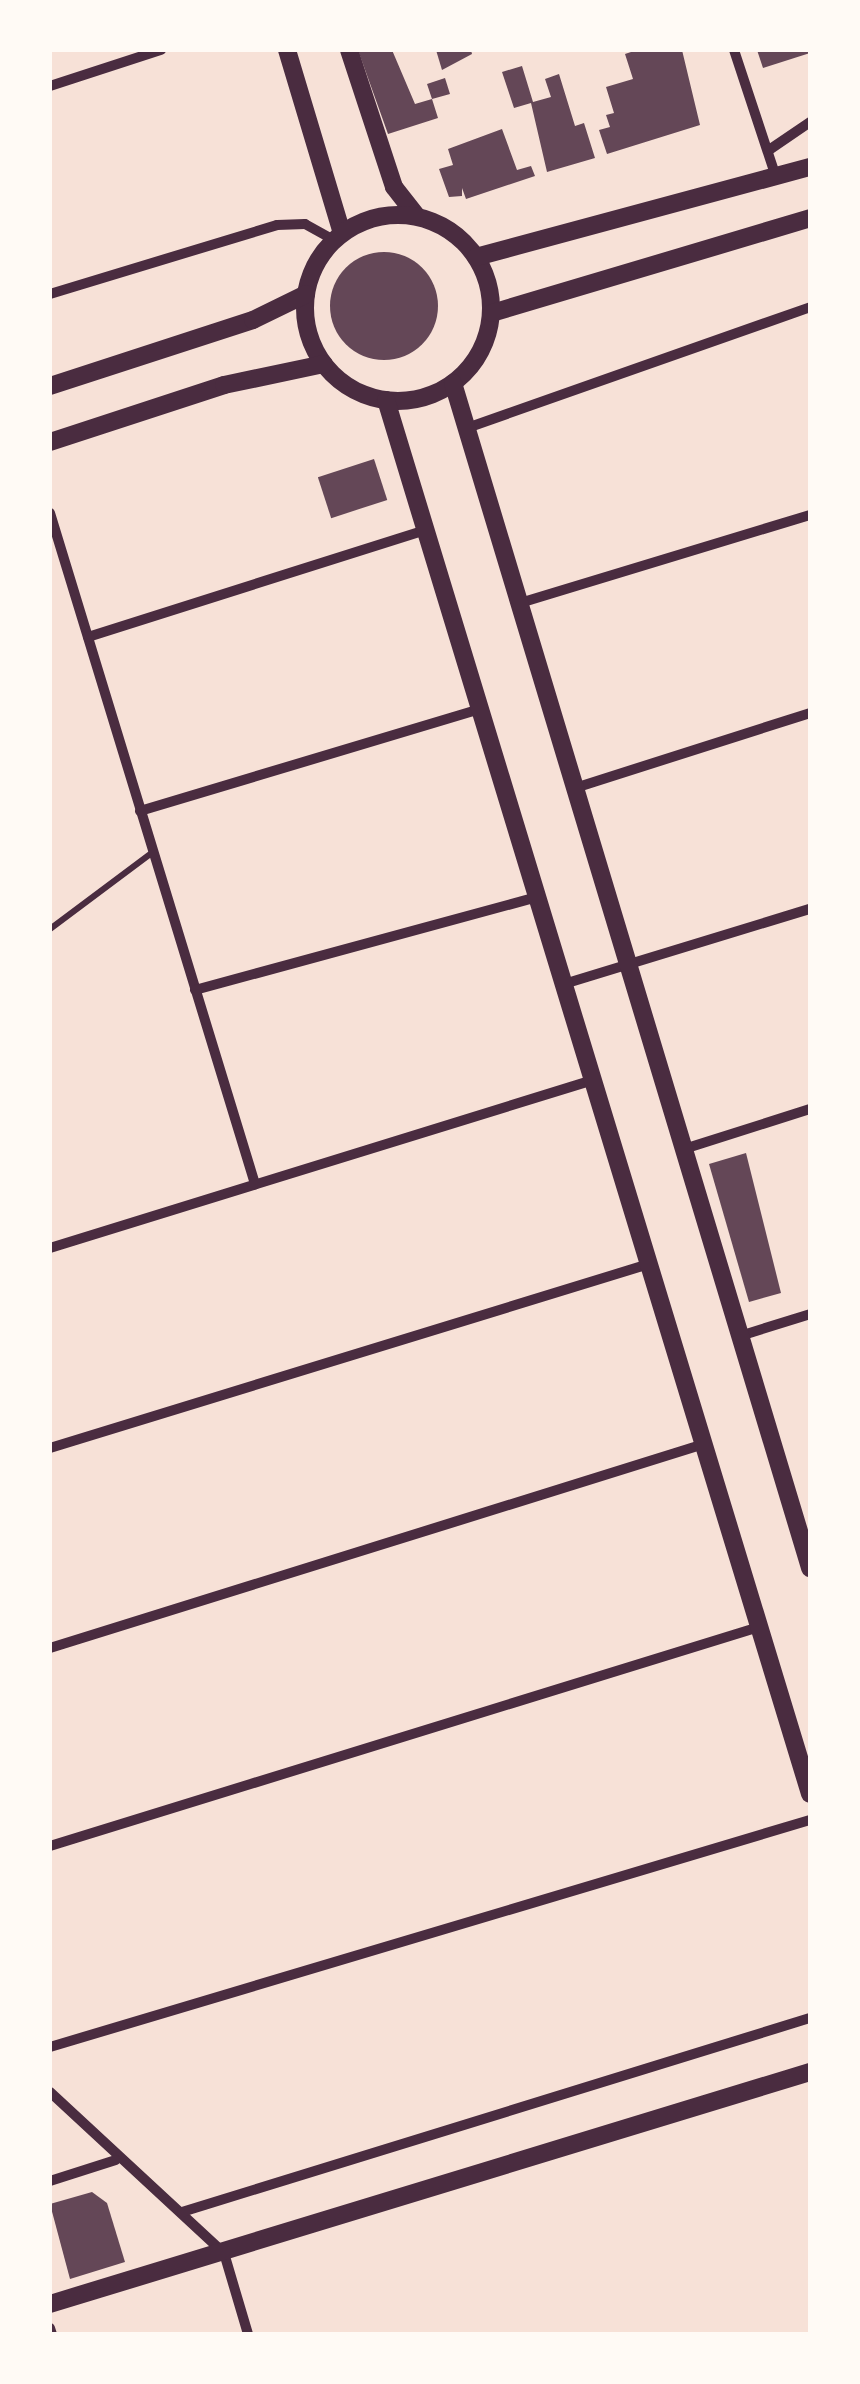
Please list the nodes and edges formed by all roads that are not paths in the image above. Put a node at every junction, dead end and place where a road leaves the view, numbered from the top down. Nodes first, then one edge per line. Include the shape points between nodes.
1 (161, 50) edge
2 (287, 50) edge
3 (349, 50) edge
4 (734, 50) edge
5 (50, 86) edge
6 (810, 122) edge
7 (769, 150) junction
8 (810, 167) edge
9 (776, 177) junction
10 (417, 216) junction
11 (810, 218) edge
12 (338, 237) junction
13 (476, 256) junction
14 (50, 294) edge
15 (306, 294) junction
16 (810, 307) edge
17 (492, 314) junction
18 (324, 364) junction
19 (453, 384) junction
20 (50, 386) edge
21 (386, 400) junction
22 (467, 428) junction
23 (50, 442) edge
24 (50, 514) edge
25 (810, 515) edge
26 (426, 530) junction
27 (520, 604) junction
28 (88, 637) junction
29 (480, 708) junction
30 (810, 713) edge
31 (575, 788) junction
32 (140, 810) junction
33 (154, 852) junction
34 (537, 897) junction
35 (810, 909) edge
36 (50, 930) edge
37 (629, 966) junction
38 (564, 984) junction
39 (196, 990) junction
40 (593, 1080) junction
41 (810, 1109) edge
42 (684, 1149) junction
43 (254, 1184) junction
44 (50, 1248) edge
45 (649, 1264) junction
46 (810, 1314) edge
47 (740, 1336) junction
48 (704, 1444) junction
49 (50, 1448) edge
50 (803, 1520) edge
51 (810, 1568) edge
52 (759, 1627) junction
53 (50, 1648) edge
54 (810, 1794) edge
55 (810, 1820) edge
56 (50, 1846) edge
57 (810, 2018) edge
58 (50, 2047) edge
59 (810, 2072) edge
60 (50, 2092) edge
61 (116, 2160) junction
62 (50, 2181) edge
63 (182, 2212) junction
64 (224, 2253) junction
65 (50, 2304) edge
66 (248, 2334) edge

1 - 5 street
2 - 12 main road
3 - 10 main road via 394,187
4 - 7 street
6 - 7 street
7 - 9 street
8 - 9 main road
9 - 13 main road
10 - 12 main road via 365,220
10 - 13 main road via 440,224
11 - 17 main road
12 - 14 street via 305,224 276,225
12 - 15 main road via 315,265
13 - 17 main road
15 - 18 main road via 309,330
15 - 20 main road via 253,320
16 - 22 street
17 - 19 main road via 473,364
18 - 21 main road via 352,388
18 - 23 main road via 224,385
19 - 21 main road
19 - 22 main road
21 - 26 main road
22 - 27 main road
24 - 28 street
25 - 27 street
26 - 28 street
26 - 29 main road
27 - 31 main road
28 - 32 street
29 - 32 street
29 - 34 main road
30 - 31 street
31 - 37 main road
32 - 33 street
33 - 36 lane
33 - 39 street
34 - 38 main road
34 - 39 street
35 - 37 street
37 - 38 street
37 - 42 main road
38 - 40 main road
39 - 43 street
40 - 43 street
40 - 45 main road
41 - 42 street
42 - 47 main road
43 - 44 street
45 - 48 main road
45 - 49 street
46 - 47 street
47 - 50 main road
48 - 52 main road
48 - 53 street
50 - 51 main road
52 - 54 main road
52 - 56 street
55 - 58 street
57 - 63 street
59 - 64 main road
60 - 61 street
61 - 62 street
61 - 63 street
63 - 64 street
64 - 65 main road
64 - 66 street

